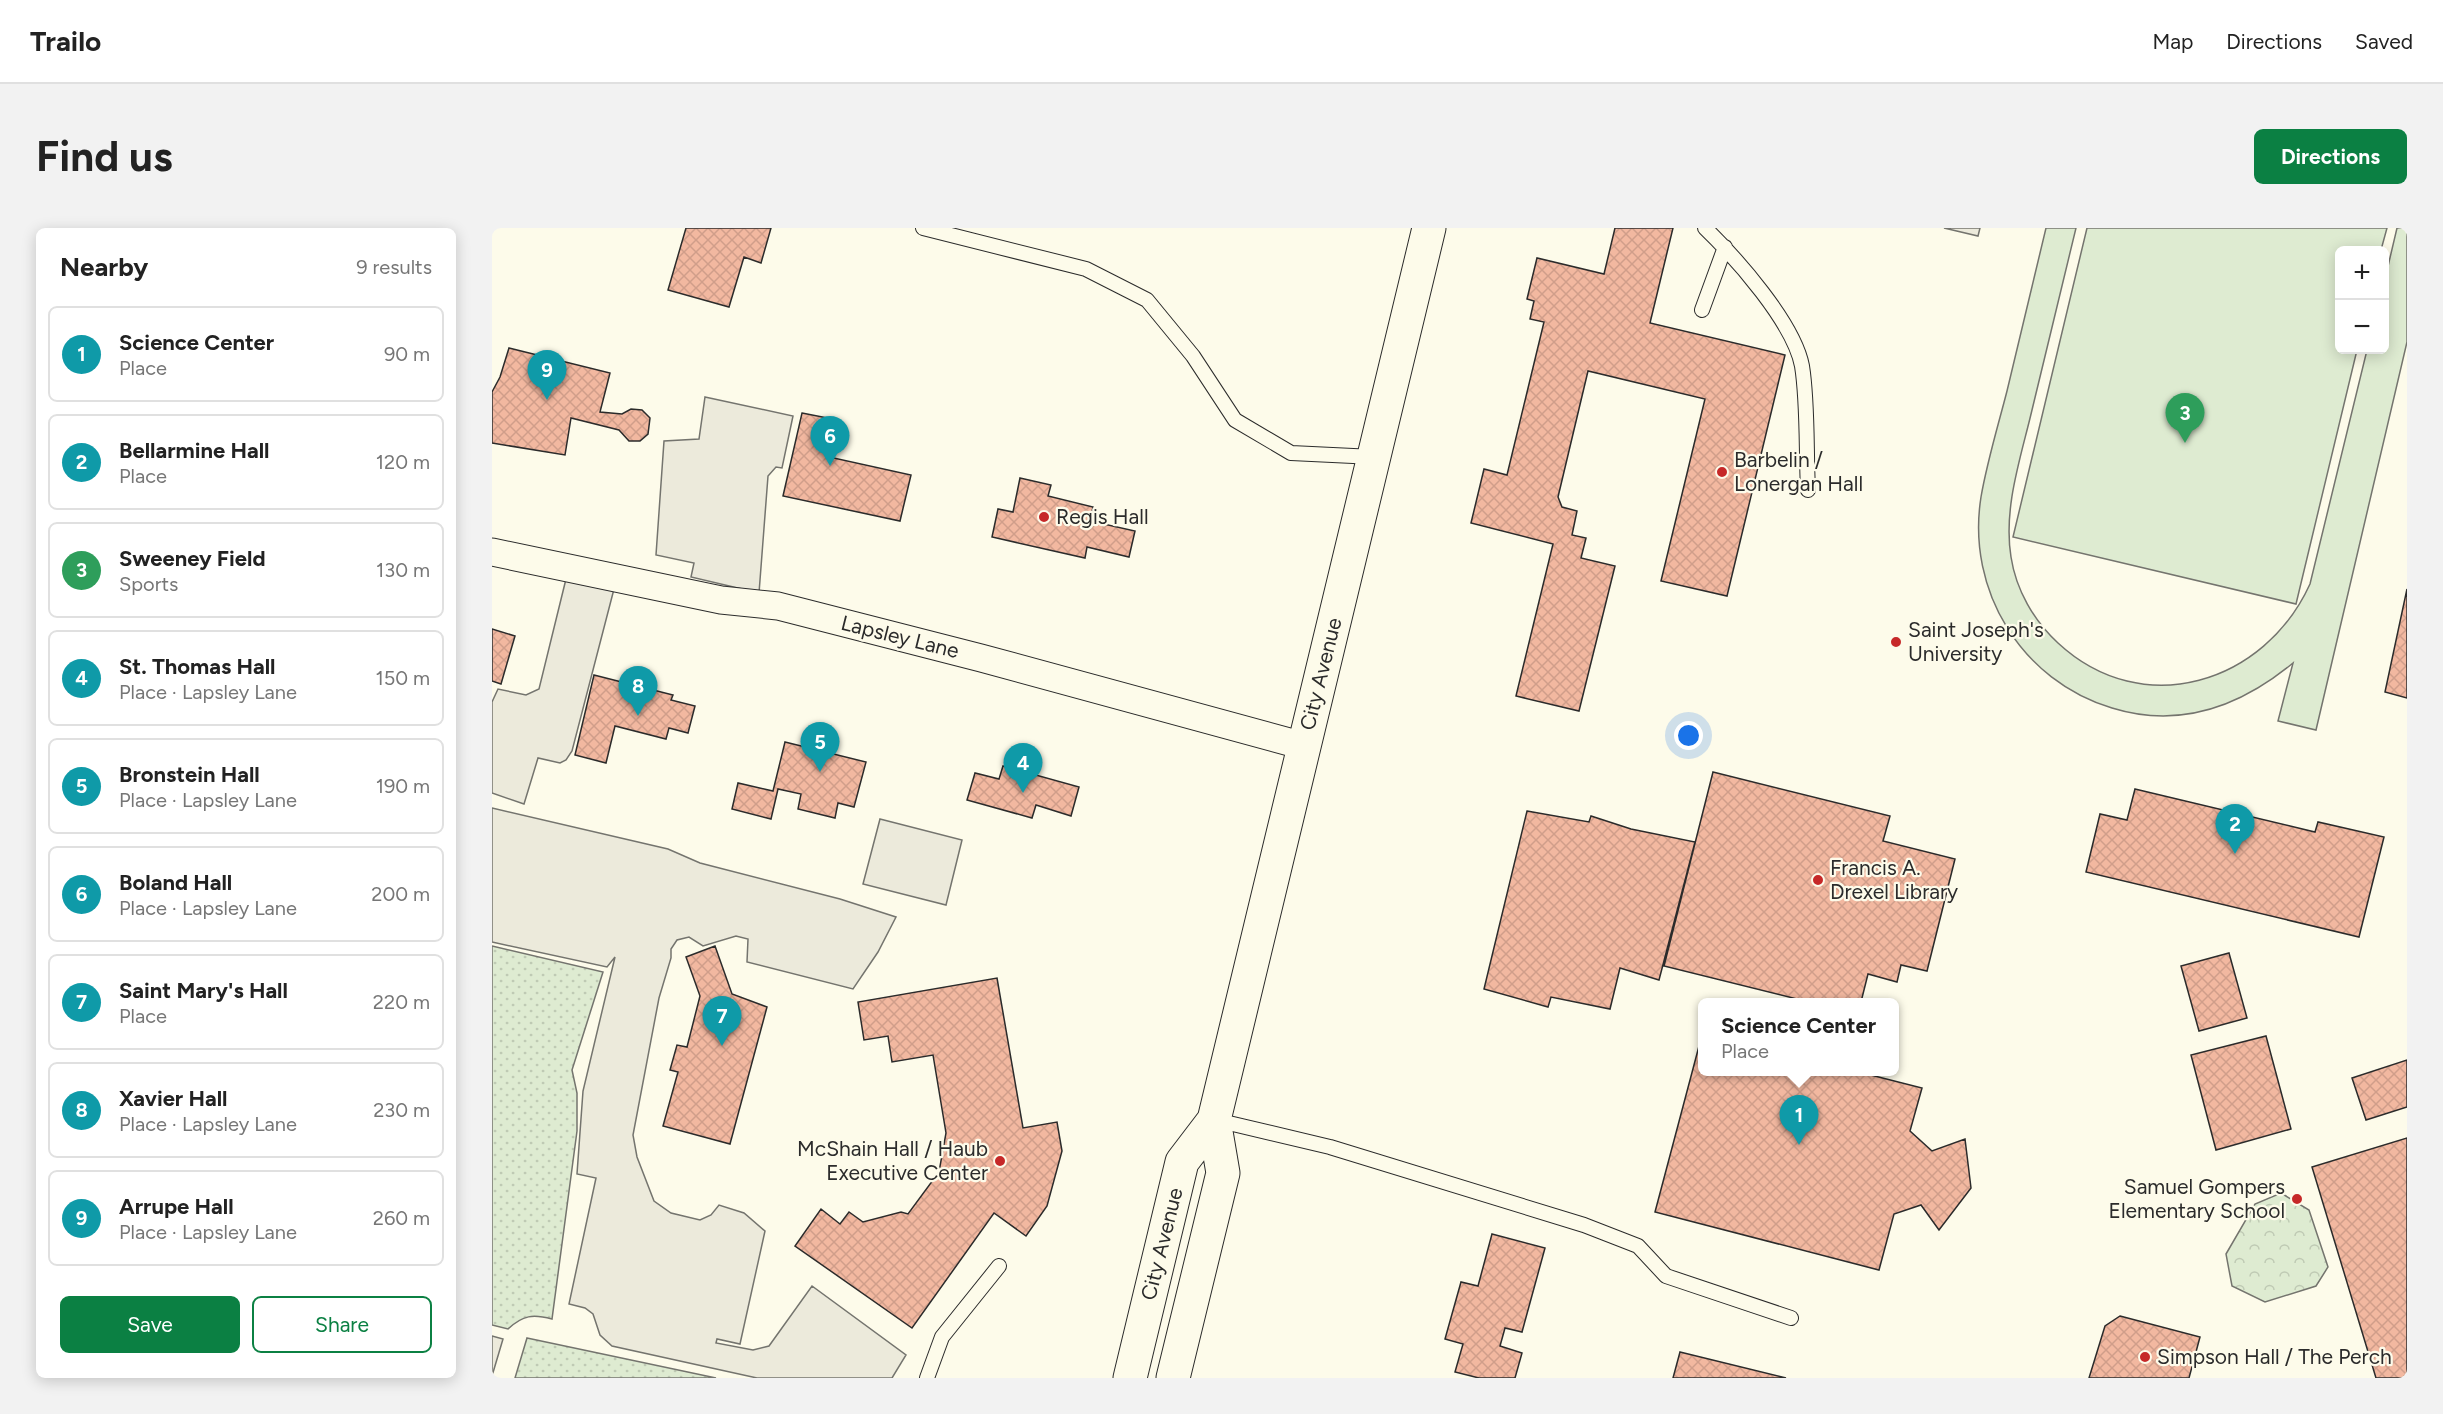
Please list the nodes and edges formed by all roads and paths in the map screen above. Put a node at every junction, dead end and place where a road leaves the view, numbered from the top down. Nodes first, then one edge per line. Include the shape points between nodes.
1 (923, 228) edge
2 (1429, 228) edge
3 (1705, 228) edge
4 (1725, 248) junction
5 (1702, 310) dead end
6 (1374, 457) junction
7 (1808, 490) dead end
8 (492, 552) edge
9 (1304, 746) junction
10 (1214, 1120) junction
11 (999, 1266) dead end
12 (1791, 1318) dead end
13 (927, 1378) edge
14 (1130, 1378) edge
15 (1173, 1378) edge

1 - 6 lane via 1086,269 1147,300 1193,356 1235,420 1292,453
2 - 6 highway, City Avenue
3 - 4 lane
4 - 5 lane
4 - 7 lane via 1784,322 1802,364
6 - 9 highway, City Avenue
8 - 9 street, Lapsley Lane via 721,600 778,606
9 - 10 highway, City Avenue
10 - 12 lane via 1330,1147 1584,1225 1638,1246 1666,1276
10 - 14 highway, City Avenue via 1182,1162
10 - 15 highway, City Avenue via 1223,1173
11 - 13 lane via 942,1337

